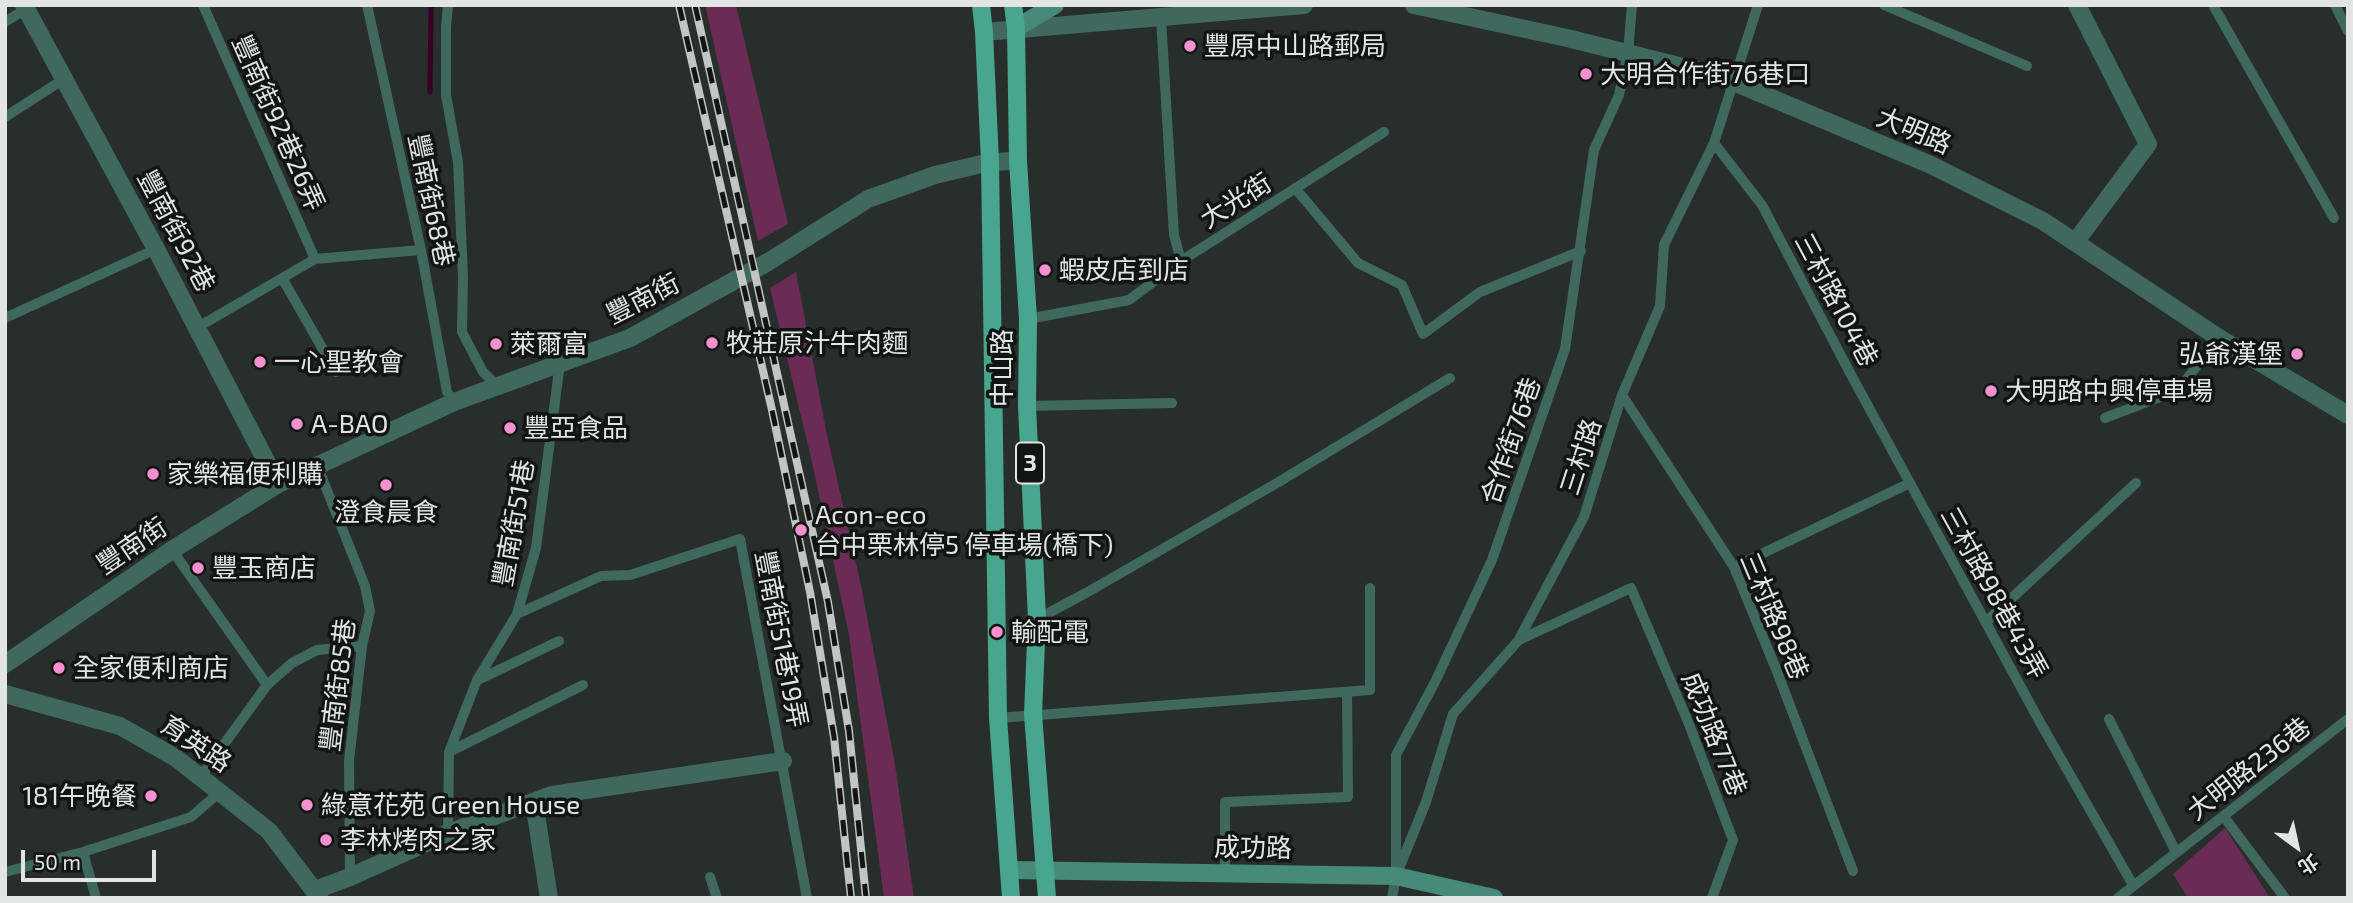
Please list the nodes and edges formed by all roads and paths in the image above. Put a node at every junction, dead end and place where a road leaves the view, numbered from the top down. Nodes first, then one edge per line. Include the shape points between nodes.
1 (203, 5) edge
2 (367, 5) edge
3 (448, 5) edge
4 (981, 5) edge
5 (1013, 5) edge
6 (1055, 5) edge
7 (1304, 5) edge
8 (1413, 5) edge
9 (1632, 5) edge
10 (1758, 5) edge
11 (1884, 5) edge
12 (2077, 5) edge
13 (2213, 5) edge
14 (2334, 5) edge
15 (25, 7) edge
16 (1161, 18) junction
17 (5, 22) edge
18 (1016, 28) junction
19 (2348, 31) edge
20 (984, 32) junction
21 (1628, 53) junction
22 (2027, 66) dead end
23 (64, 79) junction
24 (1733, 82) junction
25 (5, 117) edge
26 (1384, 132) dead end
27 (1714, 143) junction
28 (1018, 161) junction
29 (989, 162) junction
30 (1295, 188) junction
31 (2334, 218) dead end
32 (2076, 241) junction
33 (156, 249) junction
34 (421, 250) junction
35 (1581, 251) junction
36 (315, 259) junction
37 (1181, 261) junction
38 (282, 278) junction
39 (5, 318) edge
40 (1028, 319) junction
41 (198, 327) junction
42 (2219, 338) junction
43 (560, 363) junction
44 (336, 372) dead end
45 (1450, 378) dead end
46 (497, 385) junction
47 (1622, 395) junction
48 (454, 402) junction
49 (1172, 403) dead end
50 (1027, 406) junction
51 (2348, 415) edge
52 (2105, 418) dead end
53 (317, 465) junction
54 (1910, 483) junction
55 (2136, 483) dead end
56 (278, 484) junction
57 (172, 550) junction
58 (1734, 567) junction
59 (1370, 588) dead end
60 (517, 614) junction
61 (1037, 619) junction
62 (1986, 622) junction
63 (559, 641) dead end
64 (1518, 641) junction
65 (362, 646) junction
66 (5, 664) edge
67 (477, 680) junction
68 (267, 685) junction
69 (583, 685) dead end
70 (1347, 692) junction
71 (5, 694) edge
72 (1033, 714) junction
73 (998, 718) junction
74 (2109, 719) dead end
75 (2348, 719) edge
76 (449, 752) junction
77 (783, 761) junction
78 (201, 776) junction
79 (221, 791) junction
80 (534, 802) junction
81 (2224, 817) junction
82 (448, 833) junction
83 (83, 852) junction
84 (2176, 852) junction
85 (1010, 870) junction
86 (1045, 870) junction
87 (1853, 871) dead end
88 (5, 872) edge
89 (1225, 874) junction
90 (1396, 876) junction
91 (350, 877) junction
92 (710, 877) dead end
93 (2133, 885) junction
94 (317, 894) edge
95 (96, 898) edge
96 (549, 898) edge
97 (717, 898) edge
98 (807, 898) edge
99 (1011, 898) edge
100 (1047, 898) edge
101 (1392, 898) edge
102 (1494, 898) edge
103 (1712, 898) edge
104 (2118, 898) edge
105 (2285, 898) edge

1 - 36 lane, 豐南街92巷26弄
2 - 34 lane, 豐南街68巷
3 - 46 lane via 446,95 458,162 462,332 483,372
4 - 20 main road, 中山路 / 3
5 - 18 main road, 中山路 / 3
6 - 18 street
7 - 16 street
8 - 21 street, 大明路
9 - 21 lane, 合作街76巷
10 - 24 lane, 三村路
11 - 22 lane
12 - 32 street via 2147,144
13 - 31 lane
14 - 19 lane
15 - 17 lane
15 - 23 street, 豐南街92巷
16 - 18 street
16 - 37 lane via 1174,235
18 - 20 street
18 - 28 main road, 中山路 / 3
20 - 29 main road, 中山路 / 3
21 - 24 street, 大明路
21 - 35 lane, 合作街76巷 via 1619,95 1594,150
23 - 25 lane
23 - 33 street, 豐南街92巷
24 - 27 lane, 三村路
24 - 32 street, 大明路 via 1931,165
26 - 30 lane, 大光街
27 - 47 lane, 三村路 via 1664,245 1660,306
27 - 54 lane, 三村路104巷 via 1762,205
28 - 29 street, 豐南街
28 - 40 main road, 中山路 / 3
29 - 43 street, 豐南街 via 935,175 868,200 642,331
29 - 73 main road, 中山路 / 3
30 - 35 lane via 1358,263 1402,285 1423,334 1480,292
30 - 37 lane, 大光街
32 - 42 street, 大明路
33 - 39 lane
33 - 41 street, 豐南街92巷
34 - 36 lane
34 - 48 lane, 豐南街68巷 via 447,392
35 - 90 lane, 合作街76巷 via 1564,349 1492,560 1396,755
36 - 38 lane
37 - 40 lane, 大光街 via 1129,300
38 - 41 lane
38 - 44 lane
40 - 50 main road, 中山路 / 3
41 - 56 street, 豐南街92巷
42 - 51 street, 大明路
42 - 52 lane via 2178,390
43 - 46 street, 豐南街
43 - 60 lane, 豐南街51巷 via 536,548
45 - 61 lane
46 - 48 street, 豐南街
47 - 58 lane, 三村路98巷
47 - 64 lane, 三村路 via 1584,517
48 - 53 street, 豐南街
49 - 50 lane
50 - 61 main road, 中山路 / 3
53 - 56 street, 豐南街
53 - 65 lane, 豐南街85巷 via 366,586 370,611
54 - 58 lane
54 - 62 lane, 三村路98巷43弄
55 - 62 lane
56 - 57 street, 豐南街
57 - 66 street, 豐南街
57 - 68 lane
58 - 87 lane, 三村路98巷
59 - 70 lane via 1370,690
60 - 67 lane, 豐南街51巷
60 - 77 lane, 豐南街51巷19弄 via 601,576 630,575 740,539
61 - 72 main road, 中山路 / 3
62 - 93 lane, 三村路98巷43弄
63 - 67 lane
64 - 90 lane, 三村路 via 1453,714 1426,802
64 - 103 lane, 成功路77巷 via 1631,588 1733,840
65 - 68 lane via 317,650 292,663
65 - 91 lane, 豐南街85巷 via 349,761
67 - 76 lane, 豐南街51巷
68 - 78 lane
69 - 76 lane
70 - 72 lane
70 - 89 lane via 1348,797 1225,802
71 - 78 street, 育英路 via 120,726
72 - 73 lane
72 - 86 main road, 中山路 / 3
73 - 85 main road, 中山路 / 3
74 - 84 lane
75 - 81 lane, 大明路236巷
76 - 82 lane, 豐南街51巷
77 - 80 street via 552,795
77 - 98 lane, 豐南街51巷19弄
78 - 79 street, 育英路
79 - 83 lane via 191,817
79 - 94 street, 育英路 via 269,831
80 - 82 street
80 - 96 street
81 - 84 lane, 大明路236巷
81 - 105 lane
82 - 91 street
83 - 88 lane
83 - 95 lane
84 - 93 lane, 大明路236巷
85 - 86 street, 成功路
85 - 99 main road, 中山路 / 3
86 - 89 street, 成功路
86 - 100 main road, 中山路 / 3
89 - 90 street, 成功路
90 - 101 lane, 三村路
90 - 102 street, 成功路
91 - 94 street
92 - 97 lane
93 - 104 lane, 大明路236巷

